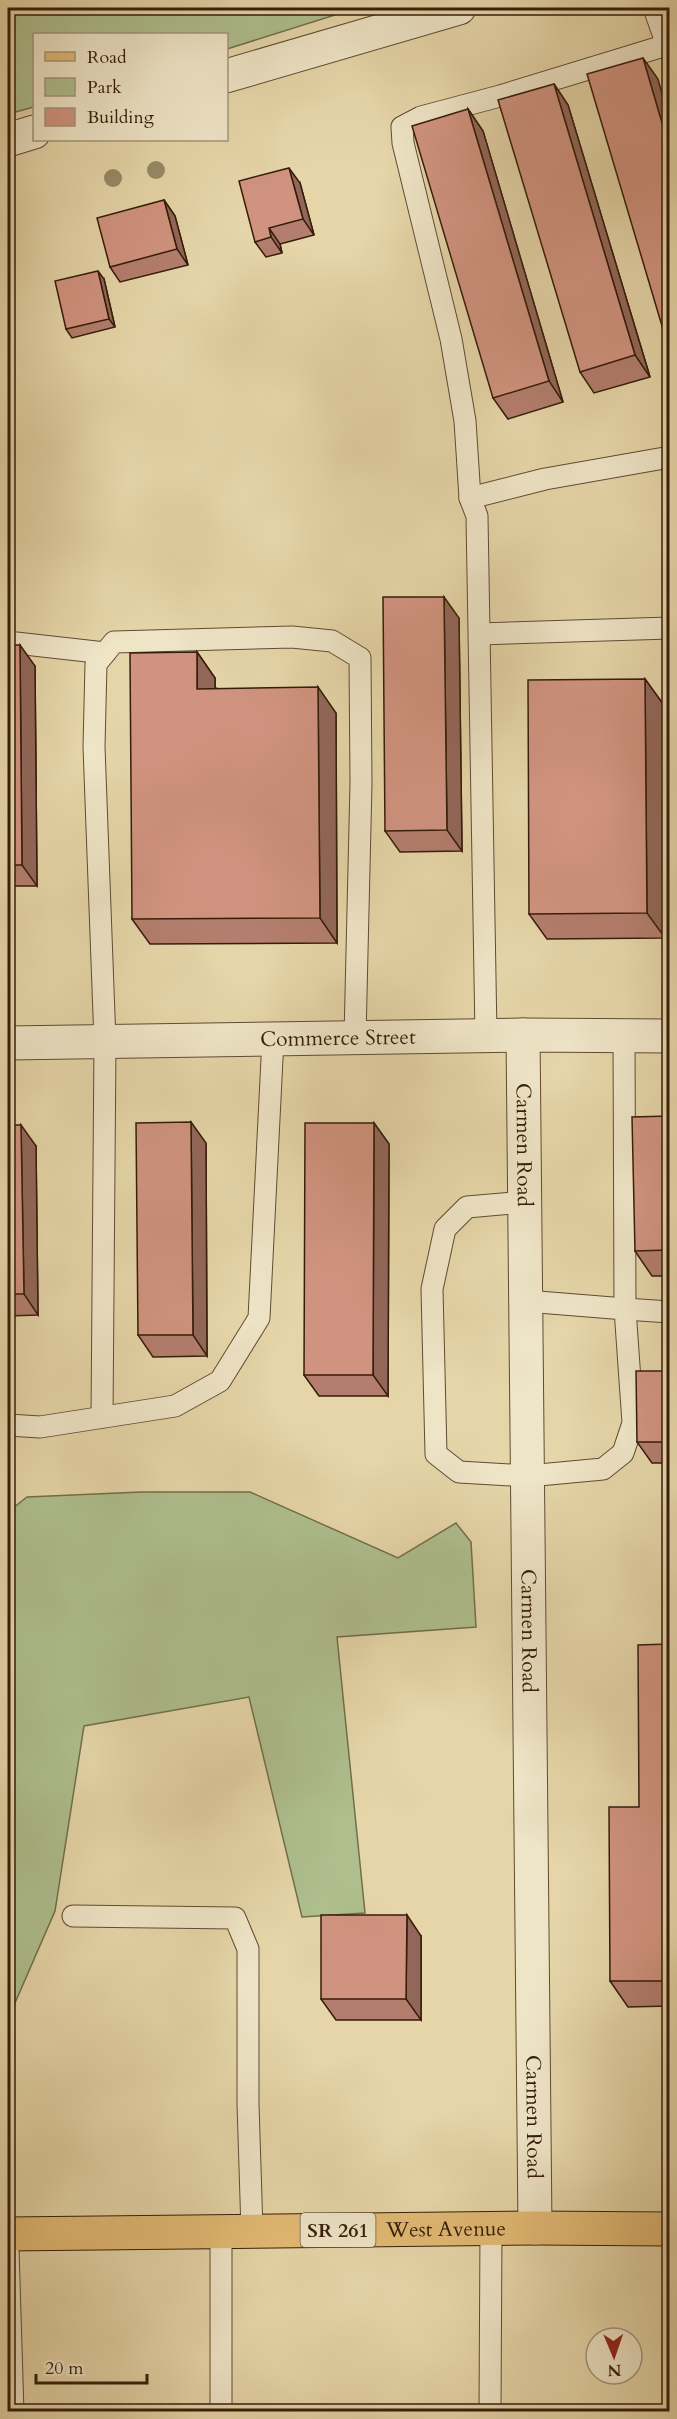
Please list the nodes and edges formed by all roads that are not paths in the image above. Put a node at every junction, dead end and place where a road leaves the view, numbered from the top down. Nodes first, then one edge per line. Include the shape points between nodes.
1 (459, 8) edge
2 (654, 8) edge
3 (668, 45) edge
4 (228, 75) edge
5 (33, 132) edge
6 (8, 140) edge
7 (669, 457) edge
8 (470, 498) junction
9 (669, 628) edge
10 (480, 634) junction
11 (8, 644) edge
12 (105, 653) junction
13 (486, 1035) junction
14 (524, 1035) junction
15 (624, 1035) junction
16 (669, 1036) edge
17 (356, 1037) junction
18 (273, 1039) junction
19 (105, 1042) junction
20 (8, 1043) edge
21 (525, 1202) junction
22 (526, 1301) junction
23 (626, 1309) junction
24 (669, 1312) edge
25 (102, 1417) junction
26 (8, 1425) edge
27 (528, 1476) junction
28 (73, 1916) dead end
29 (491, 2228) junction
30 (535, 2228) junction
31 (669, 2229) edge
32 (236, 2231) junction
33 (8, 2234) edge
34 (8, 2249) edge
35 (13, 2412) edge
36 (221, 2412) edge
37 (490, 2412) edge

1 - 4 street
2 - 3 lane
3 - 8 lane via 421,117 402,127 451,339 465,421
5 - 6 street
7 - 8 lane via 545,479
8 - 10 lane via 477,516
9 - 10 lane
10 - 13 lane
11 - 12 lane
12 - 17 lane via 114,642 292,637 332,641 360,658
12 - 19 lane via 96,664 94,747
13 - 14 street, Commerce Street
13 - 17 street, Commerce Street
14 - 15 street, Commerce Street
14 - 21 street, Carmen Road
15 - 16 street, Commerce Street
15 - 23 lane
17 - 18 street, Commerce Street
18 - 19 street, Commerce Street
18 - 25 lane via 259,1318 220,1381 175,1406
19 - 20 street, Commerce Street
19 - 25 lane
21 - 22 street, Carmen Road
21 - 27 lane via 467,1208 445,1229 432,1289 436,1454 459,1473
22 - 23 lane
22 - 27 street, Carmen Road
23 - 24 lane
23 - 27 lane via 633,1423 622,1453 603,1469
25 - 26 lane via 40,1427
27 - 30 street, Carmen Road
28 - 32 lane via 235,1918 248,1949 248,2104
29 - 30 main road, West Avenue / SR 261
29 - 32 main road, West Avenue / SR 261
29 - 37 lane
30 - 31 main road, West Avenue / SR 261
32 - 33 main road, West Avenue / SR 261
32 - 36 lane
34 - 35 lane

